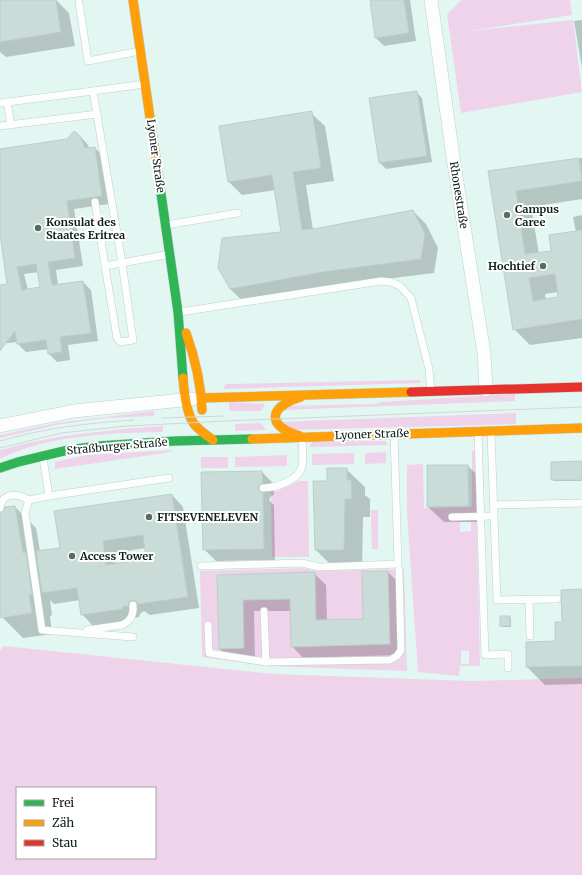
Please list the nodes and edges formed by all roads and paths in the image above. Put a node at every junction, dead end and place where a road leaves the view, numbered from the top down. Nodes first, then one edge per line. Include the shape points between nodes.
1 (133, 0) edge
2 (431, 0) edge
3 (78, 2) dead end
4 (140, 51) junction
5 (145, 84) junction
6 (93, 91) junction
7 (4, 102) edge
8 (97, 114) junction
9 (11, 125) junction
10 (0, 126) edge
11 (94, 202) dead end
12 (238, 213) dead end
13 (166, 225) junction
14 (170, 254) junction
15 (122, 263) junction
16 (105, 266) junction
17 (178, 312) junction
18 (582, 387) edge
19 (486, 390) junction
20 (431, 391) junction
21 (316, 394) junction
22 (202, 398) junction
23 (184, 400) junction
24 (0, 426) edge
25 (198, 428) junction
26 (582, 428) edge
27 (491, 430) junction
28 (478, 431) junction
29 (394, 434) junction
30 (302, 437) junction
31 (175, 440) junction
32 (213, 440) junction
33 (43, 455) junction
34 (0, 468) edge
35 (169, 478) dead end
36 (263, 488) dead end
37 (49, 496) junction
38 (29, 500) junction
39 (582, 503) edge
40 (493, 505) junction
41 (0, 508) edge
42 (494, 516) junction
43 (452, 517) dead end
44 (481, 517) junction
45 (201, 566) dead end
46 (399, 570) dead end
47 (529, 599) junction
48 (558, 599) dead end
49 (133, 605) dead end
50 (264, 611) dead end
51 (208, 625) dead end
52 (77, 632) junction
53 (530, 636) dead end
54 (133, 637) dead end
55 (266, 662) junction
56 (508, 668) dead end

1 - 4 main road, Lyoner Straße
2 - 19 street, Rhonestraße via 484,353
3 - 4 lane via 88,62
4 - 5 main road, Lyoner Straße
5 - 6 lane
5 - 13 main road, Lyoner Straße
6 - 7 lane
6 - 8 lane
7 - 9 lane
8 - 9 lane
8 - 15 lane
9 - 10 lane
11 - 16 lane
12 - 13 lane
13 - 14 main road, Lyoner Straße
14 - 15 lane
14 - 17 main road, Lyoner Straße
15 - 16 lane
15 - 16 lane via 133,340 120,342 117,338
17 - 20 lane via 381,281 391,282 400,286 411,298 429,369
17 - 22 main road, Lyoner Straße via 196,364
17 - 23 main road, Lyoner Straße
18 - 19 main road
19 - 20 main road
20 - 21 main road
21 - 22 main road
21 - 30 main road via 285,403 276,414 278,426
22 - 23 street
22 - 25 main road, Lyoner Straße via 202,416
23 - 24 street via 74,411
23 - 25 main road, Lyoner Straße via 190,417
25 - 31 main road
25 - 32 main road, Lyoner Straße
26 - 27 main road, Lyoner Straße
27 - 28 main road, Lyoner Straße
27 - 40 lane
28 - 29 main road, Lyoner Straße
28 - 44 lane
29 - 30 main road, Lyoner Straße
29 - 45 lane via 398,564 319,567 302,563
30 - 32 main road, Lyoner Straße
30 - 36 lane via 300,472 275,487
31 - 32 main road, Straßburger Straße
31 - 33 main road, Straßburger Straße via 98,446
33 - 34 main road, Straßburger Straße
33 - 37 lane
35 - 37 lane
37 - 38 lane
38 - 41 lane via 20,495 12,495 3,500
38 - 52 lane via 25,512 42,630
39 - 40 lane
40 - 42 lane
42 - 44 lane
42 - 47 lane via 497,600
43 - 44 lane
44 - 56 lane via 485,655 508,654
46 - 55 lane via 401,650 397,656 390,660
47 - 48 lane
47 - 53 lane
49 - 52 lane via 131,617 122,625
50 - 55 lane
51 - 55 lane via 209,653
52 - 54 lane

